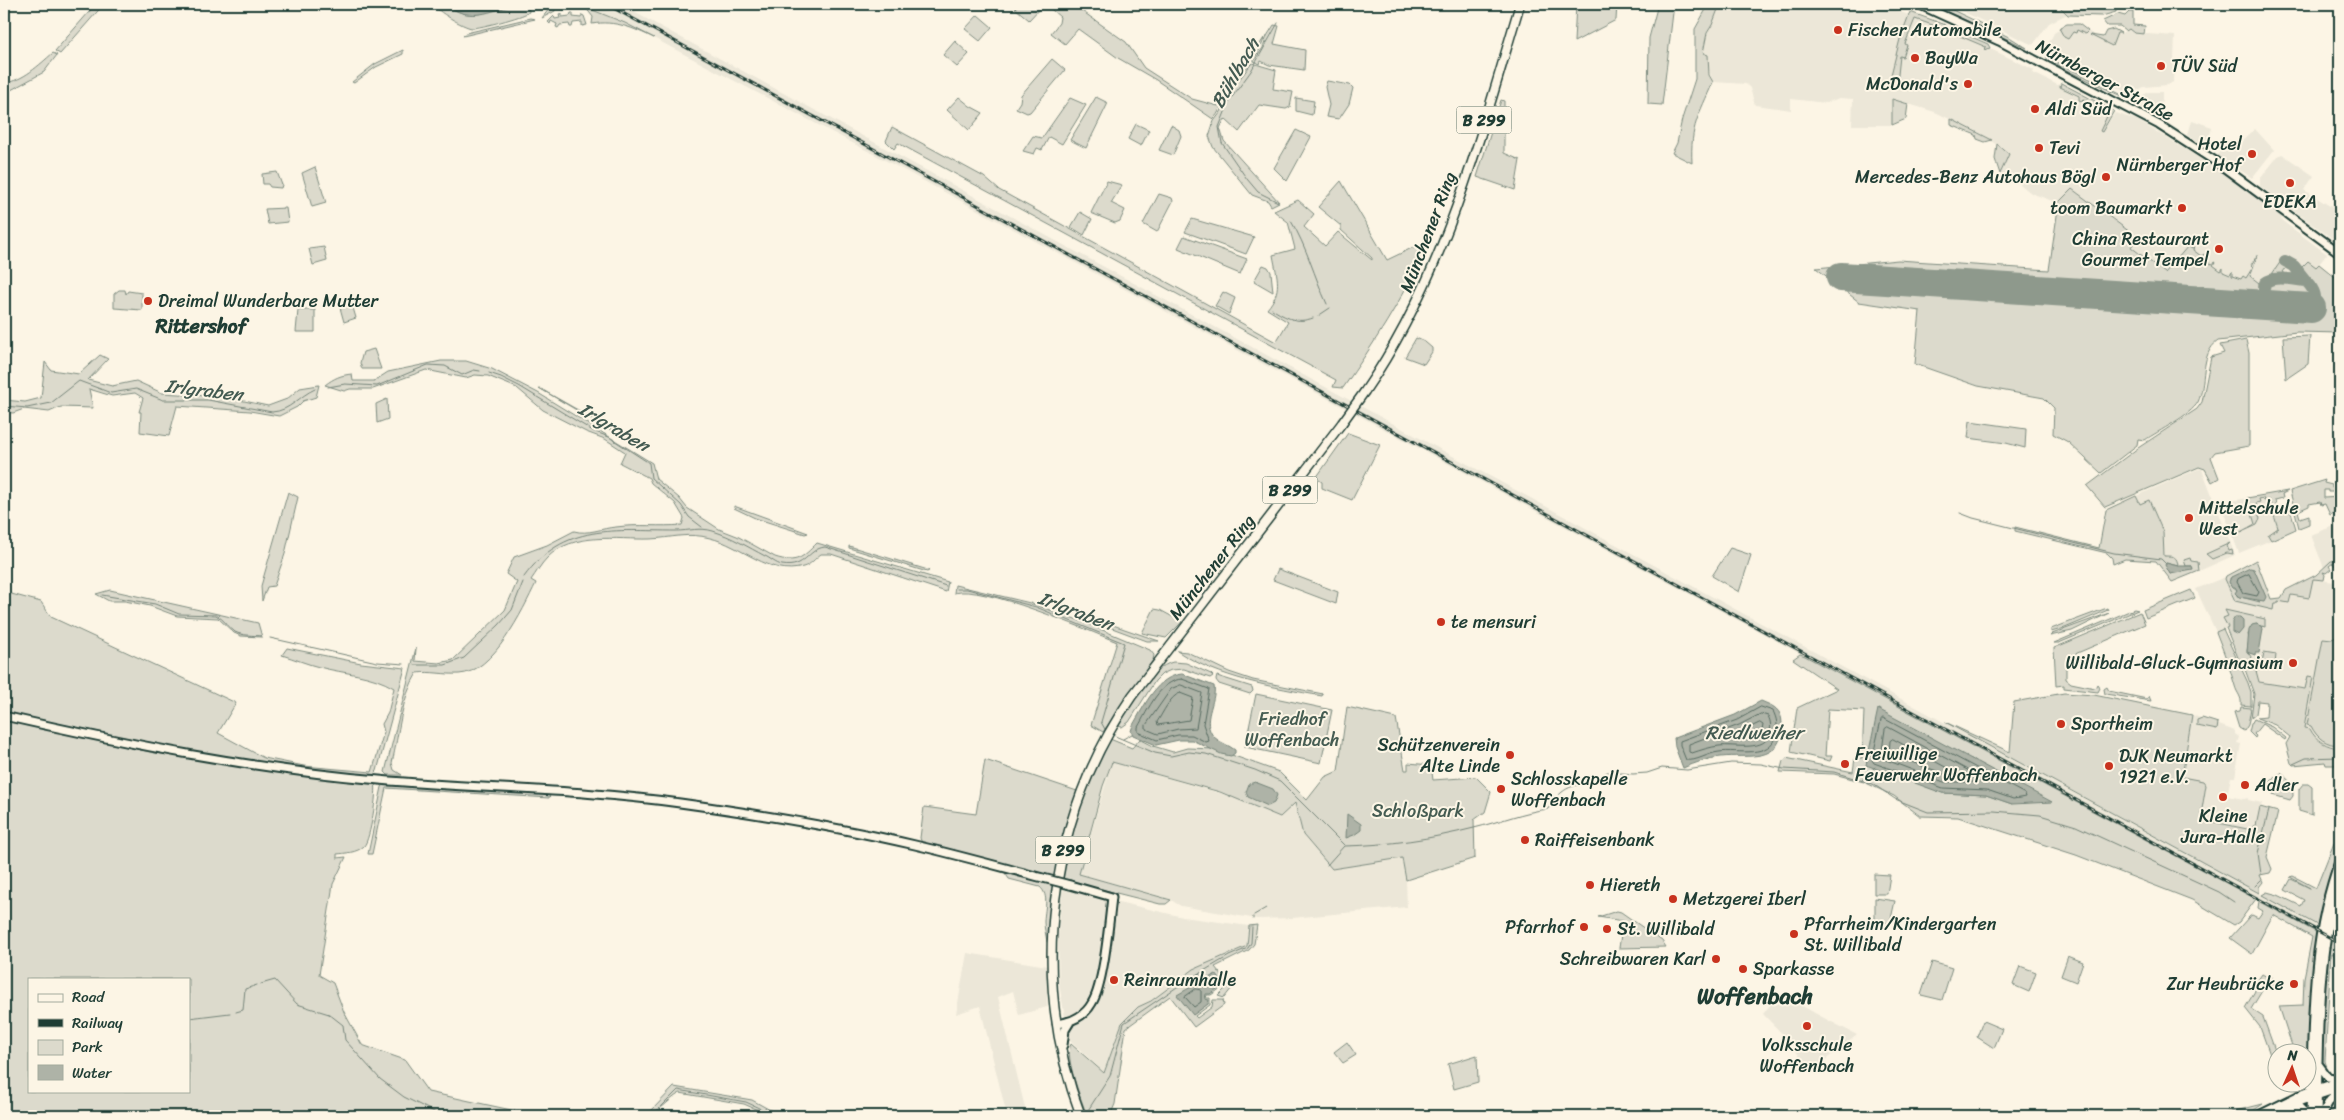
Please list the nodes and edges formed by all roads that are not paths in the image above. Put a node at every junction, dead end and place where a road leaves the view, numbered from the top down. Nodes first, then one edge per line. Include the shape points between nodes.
1 (1520, 4) edge
2 (1918, 4) edge
3 (2340, 253) edge
4 (4, 716) edge
5 (2340, 859) edge
6 (2340, 880) edge
7 (1080, 1016) junction
8 (1057, 1022) junction
9 (1071, 1022) junction
10 (1062, 1052) junction
11 (2318, 1064) junction
12 (2340, 1080) edge
13 (2340, 1090) edge
14 (2314, 1093) junction
15 (2285, 1107) junction
16 (1081, 1116) edge
17 (2258, 1116) edge
18 (2267, 1116) edge
19 (2309, 1116) edge
20 (2317, 1116) edge
21 (2321, 1116) edge

1 - 8 main road, Münchener Ring / B 299, bridge via 1446,236 1404,327 1342,423 1142,682 1100,750 1069,827 1055,894 1051,954
2 - 3 street, Nürnberger Straße via 1994,38 2159,125 2216,161
4 - 7 street, bridge via 150,748 276,769 678,803 828,827 915,845 1070,885 1112,897 1098,992 1091,1006
5 - 14 street via 2326,904 2317,950
6 - 11 street via 2325,946
7 - 8 street
7 - 9 street
8 - 9 street
8 - 10 main road, Münchener Ring / B 299
9 - 10 street via 1064,1032
10 - 16 main road, Münchener Ring / B 299
11 - 12 street via 2328,1077
11 - 14 street
12 - 14 street
13 - 14 street
13 - 21 street
14 - 15 street
14 - 17 street
14 - 19 street
14 - 20 street
15 - 18 street
15 - 19 street via 2298,1107

